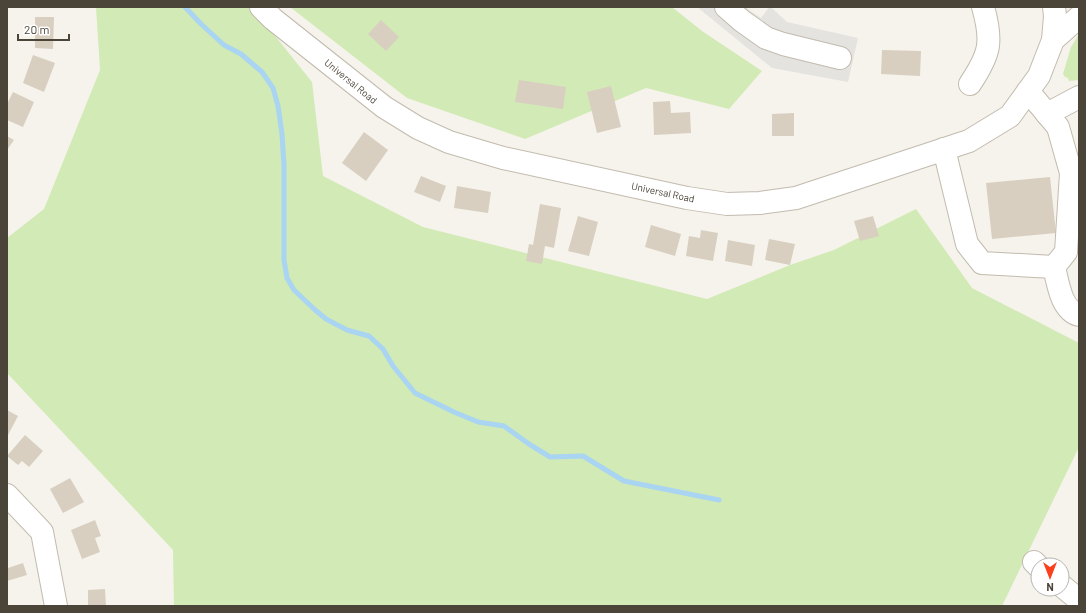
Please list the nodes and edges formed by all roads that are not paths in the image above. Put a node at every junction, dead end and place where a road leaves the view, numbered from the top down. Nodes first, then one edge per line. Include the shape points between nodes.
1 (261, 7) edge
2 (726, 7) edge
3 (983, 7) edge
4 (1054, 7) edge
5 (1079, 17) edge
6 (1053, 40) junction
7 (840, 58) dead end
8 (970, 84) dead end
9 (1028, 91) junction
10 (1079, 97) edge
11 (1047, 114) junction
12 (944, 150) junction
13 (1066, 258) edge
14 (1079, 315) edge
15 (7, 495) edge
16 (1070, 593) edge
17 (1079, 600) edge
18 (56, 606) edge

1 - 12 street, Universal Road via 384,107 418,128 449,142 503,158 687,198 727,204 796,198
2 - 7 street via 766,38
3 - 8 street via 989,27 989,47 980,70
4 - 6 street, Universal Road
5 - 6 street, Universal Road
6 - 9 street, Universal Road via 1039,76
9 - 11 street
9 - 12 street, Universal Road via 1010,116 969,141
10 - 11 street
11 - 13 street via 1058,127 1071,173
12 - 13 street via 967,244 982,262
13 - 14 street via 1061,293 1073,314
15 - 18 street via 42,532
16 - 17 street

